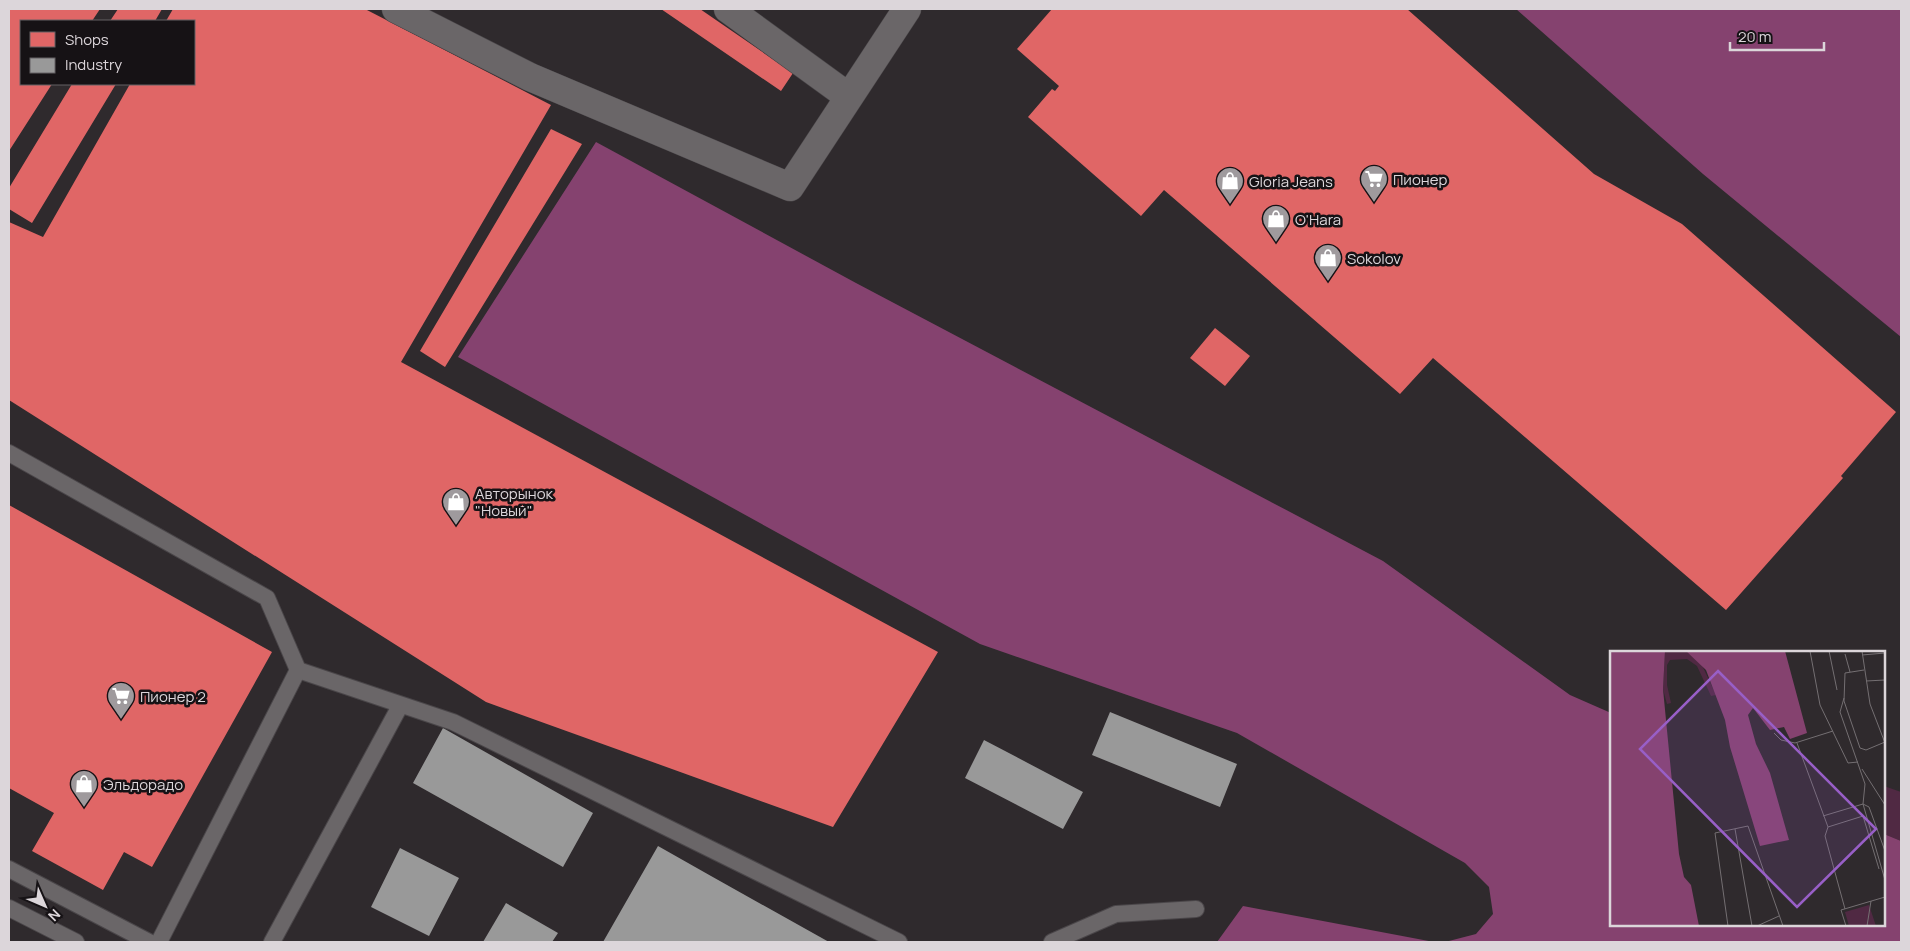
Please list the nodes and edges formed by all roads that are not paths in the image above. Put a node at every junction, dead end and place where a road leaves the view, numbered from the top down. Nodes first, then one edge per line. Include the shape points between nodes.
1 (396, 9) edge
2 (728, 9) edge
3 (907, 9) edge
4 (849, 97) junction
5 (9, 452) edge
6 (298, 670) junction
7 (400, 706) junction
8 (9, 869) edge
9 (9, 908) edge
10 (1196, 909) dead end
11 (76, 942) edge
12 (148, 942) edge
13 (159, 942) edge
14 (272, 942) edge
15 (899, 942) edge
16 (1052, 942) edge

1 - 4 street via 530,76 790,187
2 - 4 street
3 - 4 street
5 - 6 lane via 267,598
6 - 7 lane
6 - 13 lane
7 - 14 lane
7 - 15 lane via 453,722
8 - 12 lane
9 - 11 lane
10 - 16 lane via 1116,914

